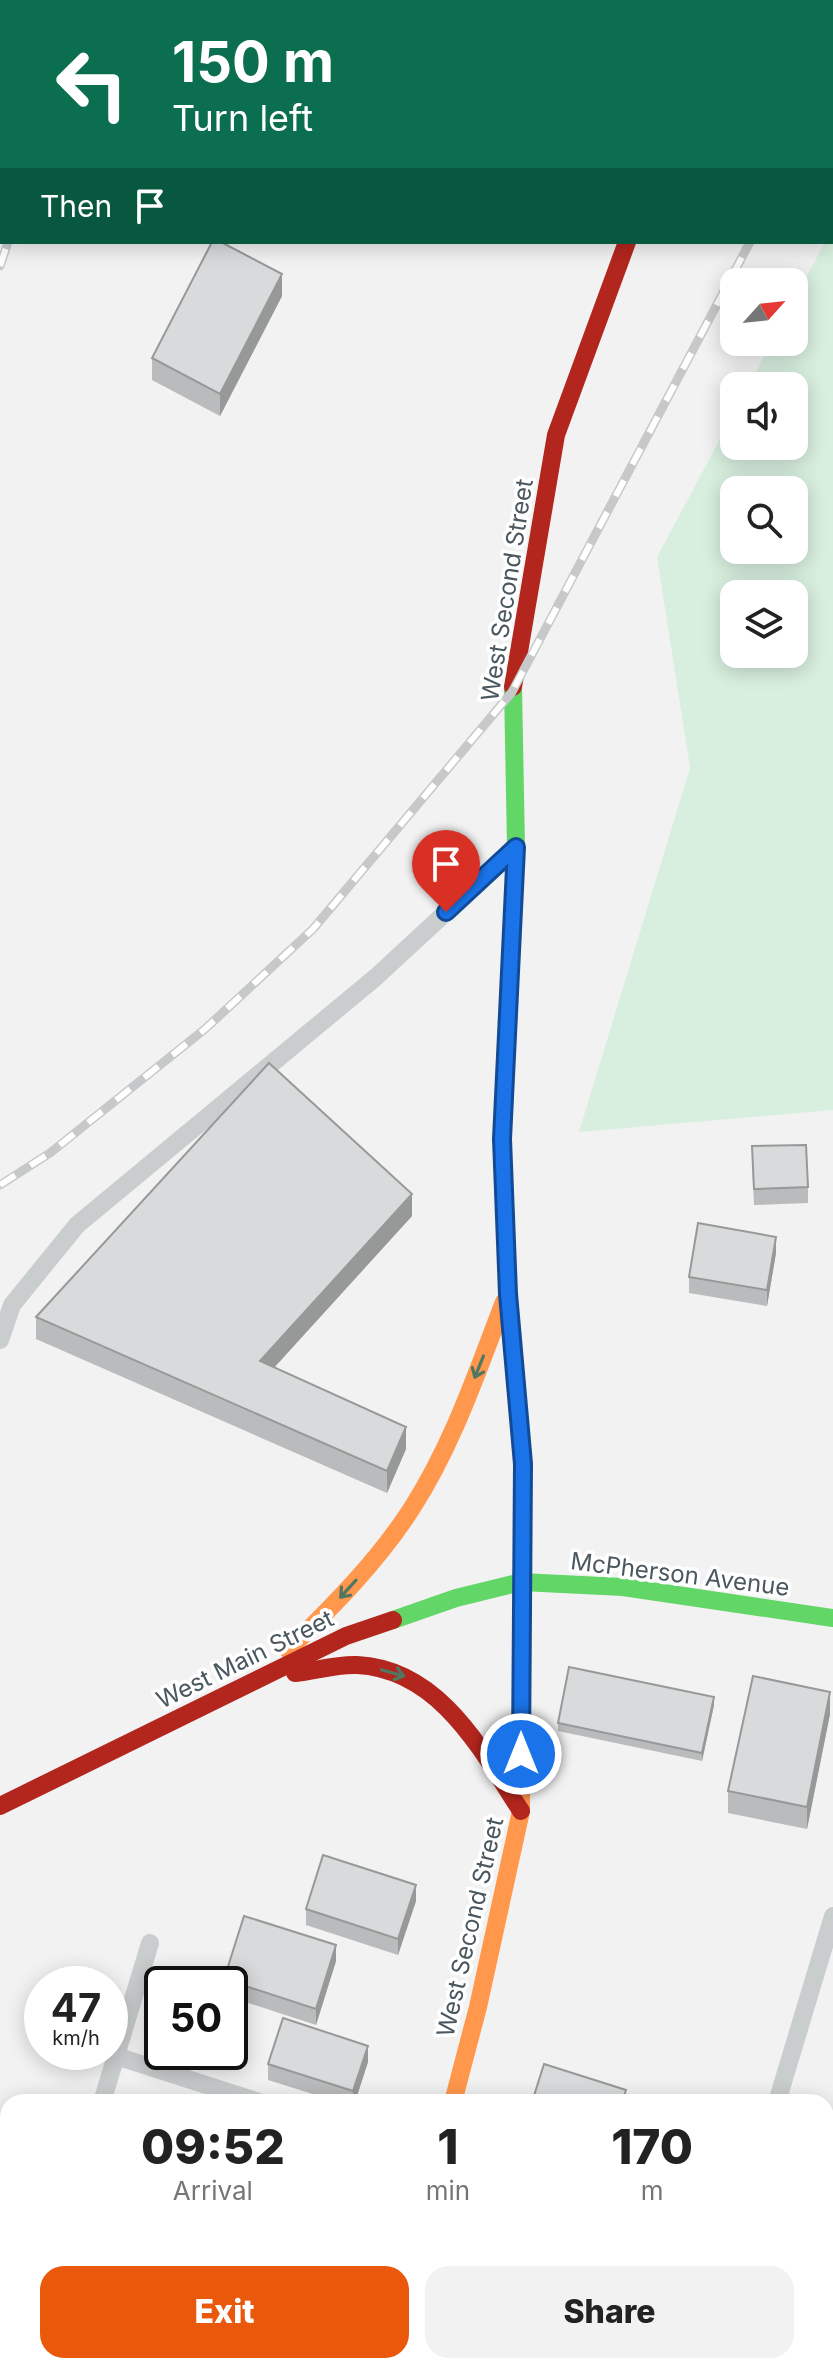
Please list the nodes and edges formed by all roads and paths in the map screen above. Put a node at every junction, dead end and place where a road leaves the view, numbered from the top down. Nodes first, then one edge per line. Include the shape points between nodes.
1 (626, 244) edge
2 (516, 847) junction
3 (508, 1294) junction
4 (0, 1340) edge
5 (521, 1582) junction
6 (833, 1618) edge
7 (261, 1678) junction
8 (0, 1806) edge
9 (521, 1811) junction
10 (833, 1916) edge
11 (150, 1943) dead end
12 (128, 2016) edge
13 (128, 2060) edge
14 (112, 2070) edge
15 (104, 2094) edge
16 (234, 2094) edge
17 (455, 2094) edge
18 (779, 2094) edge

1 - 2 main road, West Second Street via 556,435 512,692
2 - 3 main road, West Second Street via 502,1139
2 - 4 lane via 376,977 77,1225 12,1305
3 - 5 main road, West Second Street via 523,1464
3 -> 7 main road via 451,1437 413,1507 377,1558
5 - 6 main road, McPherson Avenue via 623,1587
5 - 7 main road, West Main Street via 346,1636
5 - 9 main road, West Second Street
7 - 8 main road, West Main Street
7 -> 9 main road via 358,1665 400,1673 440,1699
9 - 17 main road, West Second Street
10 - 18 lane
11 - 12 lane
13 - 16 lane
14 - 15 lane

